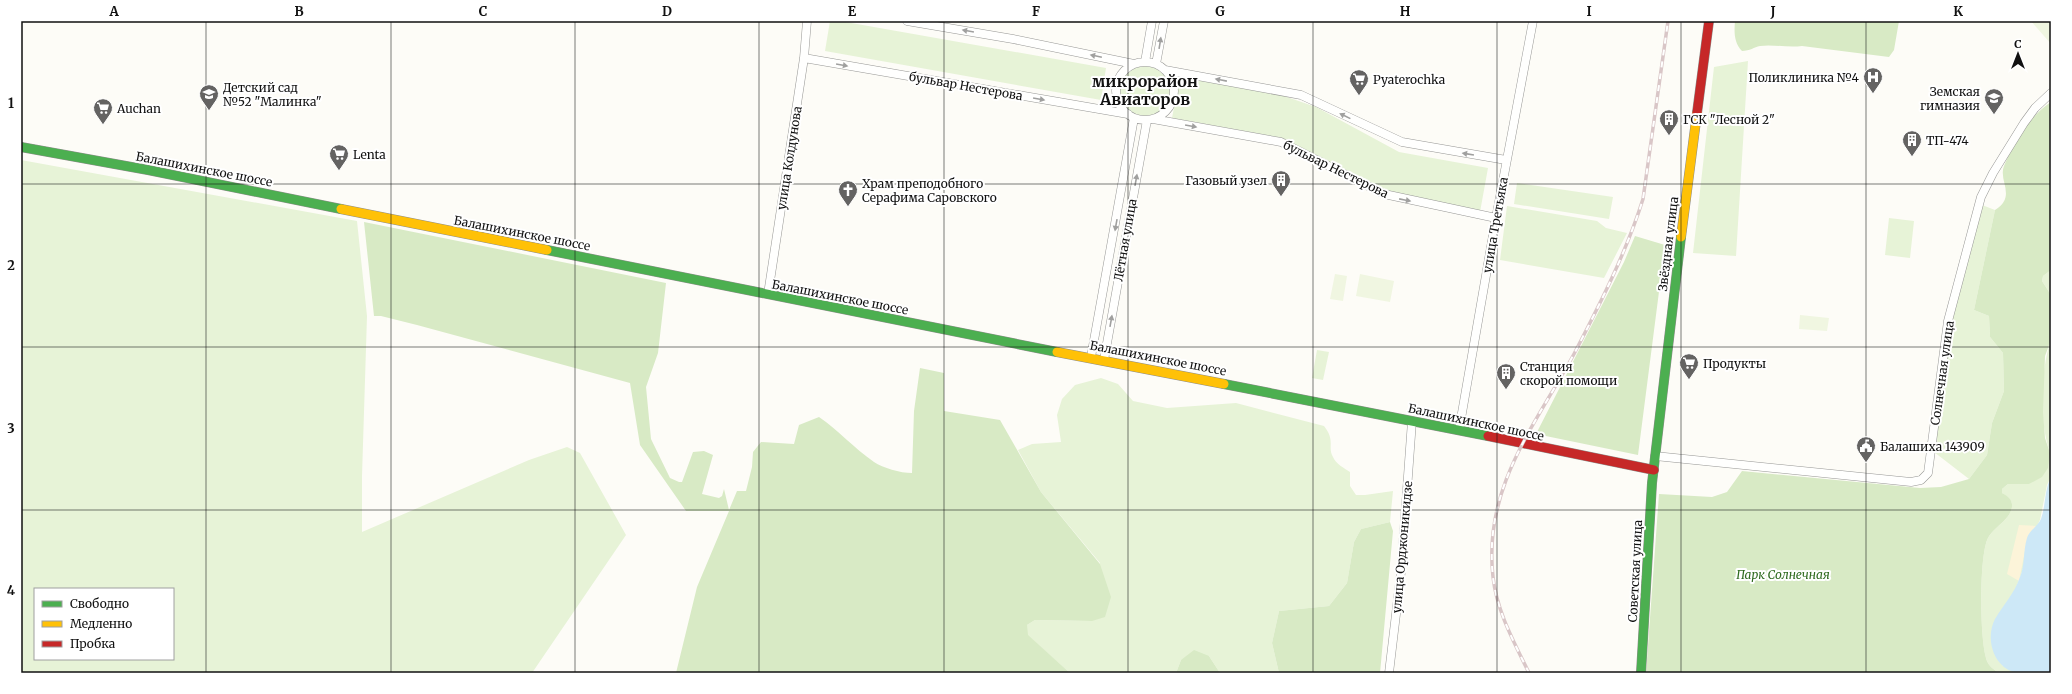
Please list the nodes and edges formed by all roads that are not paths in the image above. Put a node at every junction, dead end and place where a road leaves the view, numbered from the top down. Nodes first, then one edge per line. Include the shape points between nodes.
1 (807, 21) edge
2 (907, 21) edge
3 (1152, 21) edge
4 (1164, 21) edge
5 (1533, 21) edge
6 (1709, 21) edge
7 (804, 58) junction
8 (1145, 62) junction
9 (1134, 64) junction
10 (1156, 64) junction
11 (1165, 70) junction
12 (2051, 93) edge
13 (1131, 116) junction
14 (1150, 119) junction
15 (21, 147) edge
16 (1506, 160) junction
17 (1496, 218) junction
18 (768, 294) junction
19 (1092, 357) junction
20 (1104, 360) junction
21 (1412, 421) junction
22 (1459, 430) junction
23 (1655, 456) junction
24 (1654, 470) junction
25 (1389, 673) edge
26 (1641, 673) edge

1 - 7 street, улица Колдунова
9 -> 2 street via 1013,39
3 - 8 street
10 -> 4 street
5 - 16 street, улица Третьяка
6 - 23 main road, Звёздная улица
7 -> 13 street, бульвар Нестерова
7 - 18 street, улица Колдунова
8 - 9 street
8 - 10 street
9 - 13 street via 1120,75 1117,83 1117,100
10 - 11 street
11 - 14 street via 1173,85 1172,102 1167,109
16 -> 11 street via 1402,142 1301,95
12 - 23 street, Солнечная улица via 2024,123 1981,197 1948,321 1928,473 1921,480 1910,482
13 - 14 street
13 -> 19 street, Лётная улица
14 -> 17 street, бульвар Нестерова via 1282,142 1384,194
20 -> 14 street, Лётная улица
15 - 18 main road, Балашихинское шоссе
16 - 17 street, улица Третьяка
17 - 22 street, улица Третьяка
18 - 19 main road, Балашихинское шоссе
19 - 20 main road, Балашихинское шоссе
20 - 21 main road, Балашихинское шоссе
21 - 22 main road, Балашихинское шоссе
21 - 25 street, улица Орджоникидзе via 1401,572
22 - 24 main road, Балашихинское шоссе
23 - 24 main road, Звёздная улица
24 - 26 main road, Советская улица

